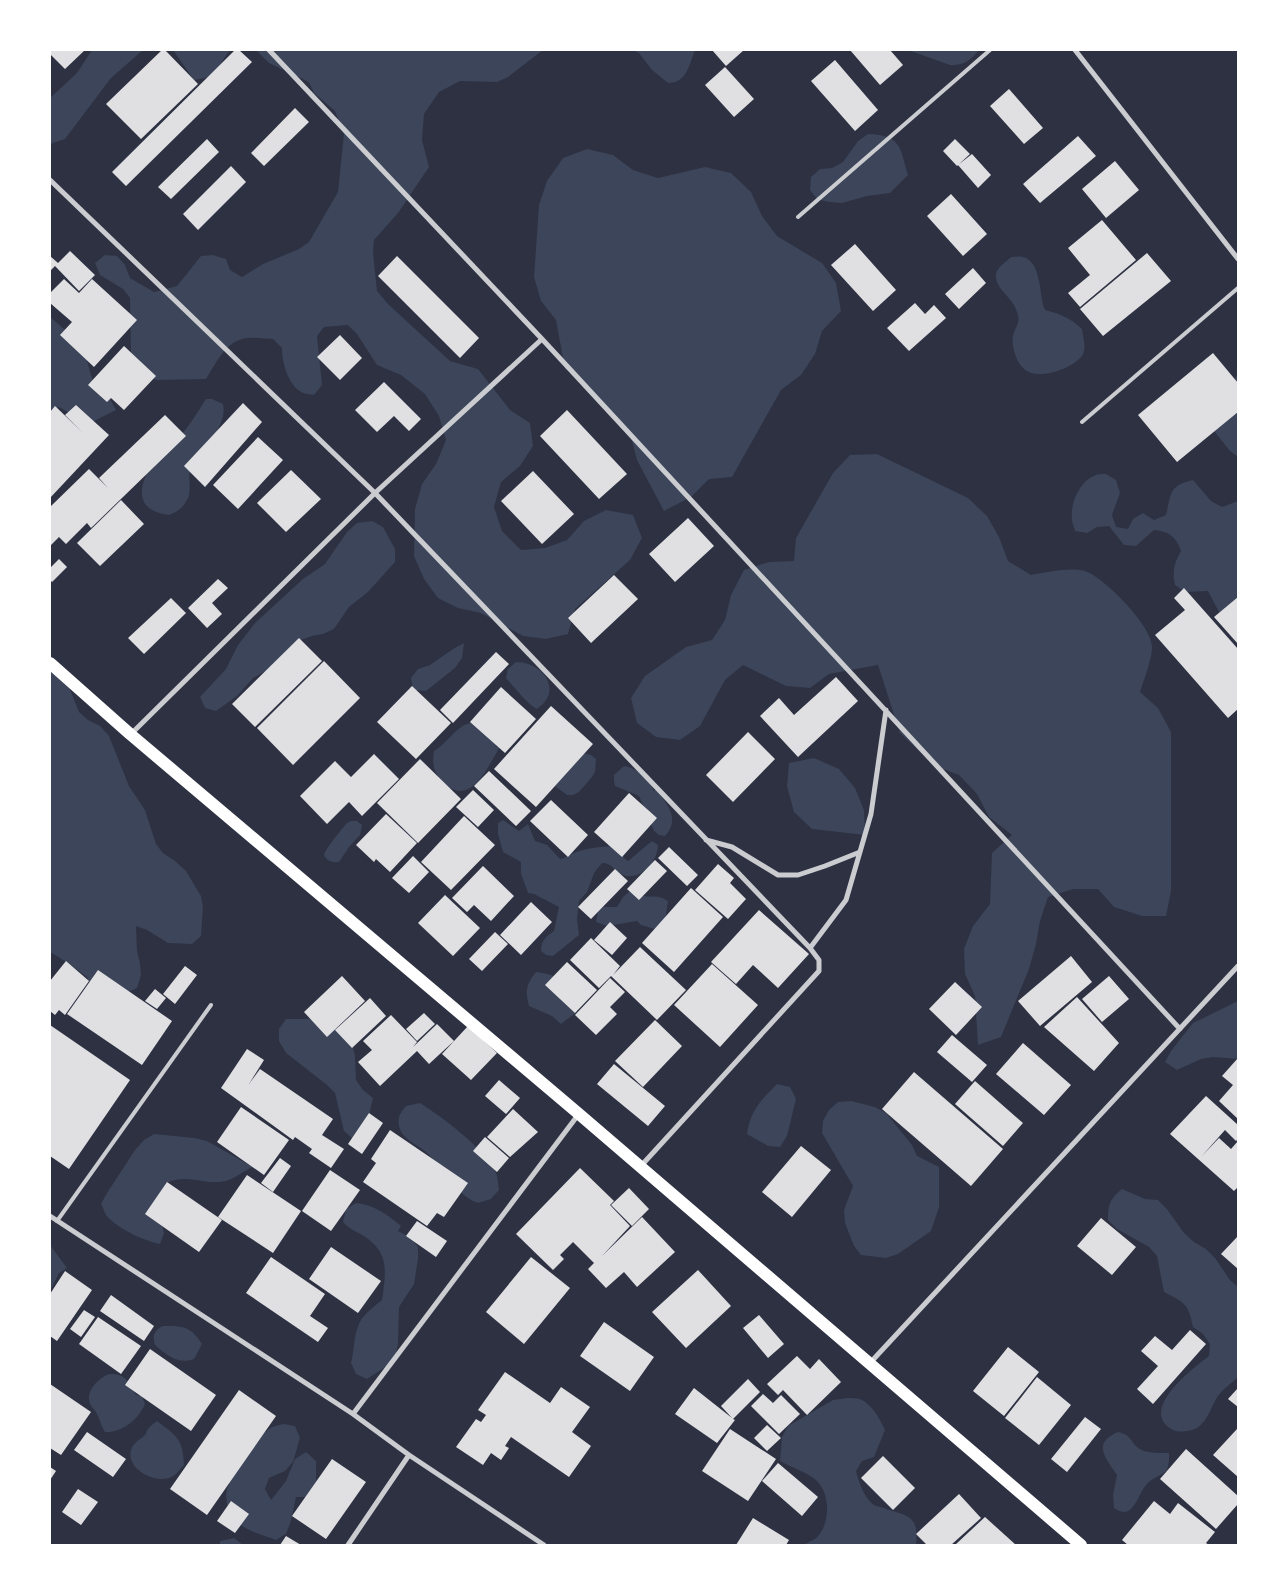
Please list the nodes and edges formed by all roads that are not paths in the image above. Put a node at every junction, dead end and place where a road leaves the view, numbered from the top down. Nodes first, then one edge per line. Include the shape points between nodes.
1 (269, 50) edge
2 (990, 50) edge
3 (1075, 50) edge
4 (50, 180) edge
5 (798, 217) dead end
6 (1238, 259) edge
7 (1238, 288) edge
8 (542, 339) junction
9 (1082, 422) dead end
10 (375, 493) junction
11 (50, 663) edge
12 (886, 710) junction
13 (130, 734) junction
14 (706, 840) junction
15 (860, 852) junction
16 (810, 948) junction
17 (1238, 966) edge
18 (211, 1004) dead end
19 (1180, 1029) junction
20 (579, 1114) junction
21 (640, 1167) junction
22 (50, 1216) edge
23 (57, 1221) junction
24 (869, 1363) junction
25 (352, 1414) junction
26 (409, 1455) junction
27 (348, 1545) edge
28 (544, 1545) edge
29 (1081, 1545) edge

1 - 8 street
2 - 5 lane
3 - 6 street
4 - 10 street
7 - 9 lane
8 - 10 street
8 - 12 street
10 - 13 street
10 - 14 street
11 - 13 main road
12 - 15 street via 871,814
12 - 19 street
13 - 20 main road
14 - 15 street via 732,848 778,875 798,875
14 - 16 street
15 - 16 street via 846,900
16 - 21 street via 819,960 819,972
17 - 19 street
18 - 23 lane
19 - 24 street
20 - 21 main road
20 - 25 street
21 - 24 main road
22 - 23 street
23 - 25 street
24 - 29 main road
25 - 26 street
26 - 27 street
26 - 28 street

